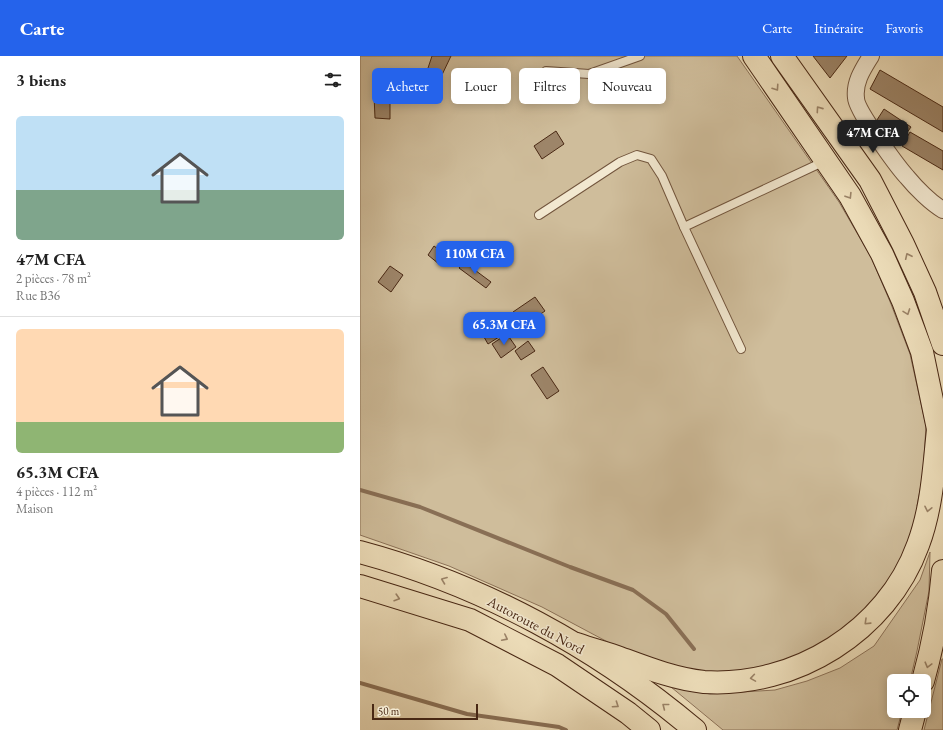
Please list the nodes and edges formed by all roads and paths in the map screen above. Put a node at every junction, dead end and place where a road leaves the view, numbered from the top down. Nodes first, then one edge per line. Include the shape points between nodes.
1 (640, 56) edge
2 (754, 56) edge
3 (782, 56) edge
4 (871, 56) edge
5 (580, 73) edge
6 (825, 161) junction
7 (943, 210) edge
8 (539, 215) dead end
9 (684, 227) junction
10 (943, 344) edge
11 (741, 349) dead end
12 (938, 429) junction
13 (943, 468) edge
14 (360, 552) edge
15 (943, 571) edge
16 (360, 586) edge
17 (576, 644) junction
18 (925, 674) edge
19 (913, 718) edge
20 (649, 730) edge
21 (695, 730) edge
22 (910, 730) edge

1 - 5 lane via 589,74
2 -> 6 main road
10 -> 3 main road via 925,292 870,180
4 - 7 street via 860,74 856,88 860,112 906,177
6 - 9 lane
6 -> 12 main road via 850,196 904,301 922,352
8 - 9 lane via 620,162 637,155 651,159 655,165
9 - 11 lane
12 - 13 main road
12 -> 17 main road via 928,510 919,544 909,568 877,612 853,636 824,655 763,677 703,682 661,673
17 -> 14 main road, Autoroute du Nord via 480,595 428,574
15 -> 18 main road via 939,609
16 -> 20 main road, Autoroute du Nord via 470,620 557,665
21 -> 17 main road, Autoroute du Nord via 647,692
19 - 22 main road

